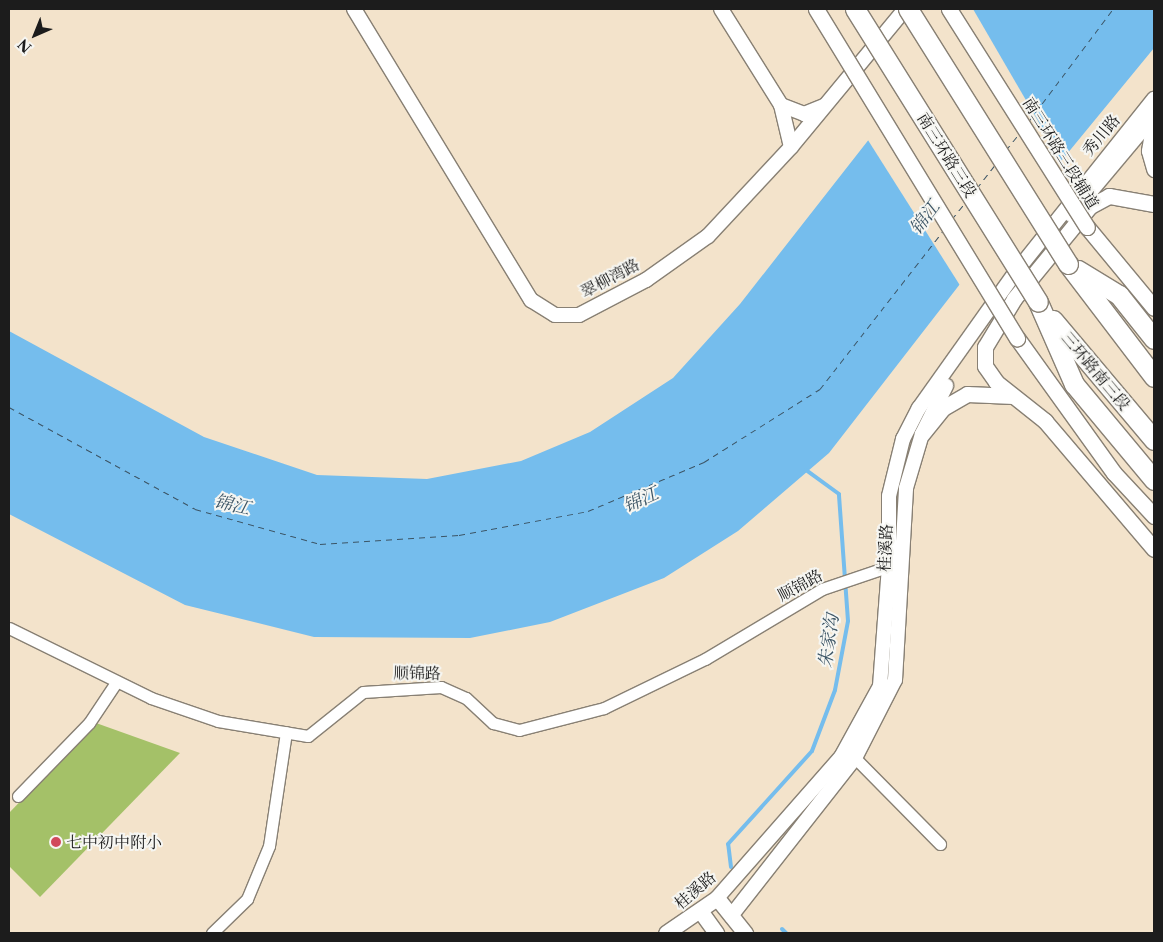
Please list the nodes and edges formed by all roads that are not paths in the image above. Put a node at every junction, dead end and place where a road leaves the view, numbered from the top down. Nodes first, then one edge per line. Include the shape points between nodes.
1 (354, 9) edge
2 (721, 9) edge
3 (816, 9) edge
4 (855, 9) edge
5 (906, 9) edge
6 (949, 9) edge
7 (1154, 99) edge
8 (781, 105) junction
9 (826, 105) junction
10 (1154, 116) edge
11 (1154, 122) edge
12 (792, 147) junction
13 (1111, 169) joint
14 (1154, 169) edge
15 (1076, 193) joint
16 (1154, 204) edge
17 (1068, 264) junction
18 (1038, 302) junction
19 (1154, 308) edge
20 (1154, 339) edge
21 (1154, 377) edge
22 (1020, 398) junction
23 (922, 434) junction
24 (1154, 440) edge
25 (1154, 480) edge
26 (1154, 516) edge
27 (1154, 549) edge
28 (895, 564) junction
29 (9, 628) edge
30 (117, 681) junction
31 (286, 732) junction
32 (855, 758) junction
33 (18, 796) dead end
34 (940, 844) dead end
35 (717, 898) junction
36 (700, 912) junction
37 (731, 916) junction
38 (212, 933) edge
39 (666, 933) edge
40 (716, 933) edge
41 (744, 933) edge

1 - 12 street, 翠柳湾路 via 531,300 554,315 579,315 665,267 708,236
2 - 8 street
3 - 26 main road, bridge via 1016,338 1114,473
4 - 18 highway, 南三环路三段, bridge
5 - 9 street, 翠柳湾路
5 - 17 highway, bridge
6 - 19 main road, 南三环路三段辅道, bridge via 1087,227
7 - 15 street, 秀川路
8 - 9 street via 804,114
8 - 12 street
9 - 12 street, 翠柳湾路
10 - 13 street, 秀川路
11 - 14 main road via 1149,152
13 - 23 street, 桂溪路 via 994,316 936,401
15 - 28 street, 桂溪路 via 950,364 903,440 889,496
16 - 22 main road via 1109,196 1090,206 1014,299 985,347 985,366 996,382
17 - 20 highway via 1119,296
17 - 21 highway
18 - 24 highway, 三环路南三段
18 - 25 highway via 1074,384
22 - 23 main road via 967,394 943,408
22 - 27 main road
23 - 28 street, 桂溪路 via 906,488
28 - 31 street, 顺锦路 via 835,584 705,659 604,708 532,728 519,730 493,723 466,698 441,687 363,692 316,733
28 - 32 street, 桂溪路 via 895,680 878,720
28 - 35 street, 桂溪路 via 880,686 863,723 781,828
29 - 30 street, 顺锦路
30 - 31 street, 顺锦路 via 218,721
30 - 33 street via 89,723
31 - 38 street via 269,846 246,899
32 - 34 street
32 - 37 street, 桂溪路
35 - 36 main road, 桂溪路
35 - 37 main road
36 - 39 main road, 桂溪路
36 - 40 main road
37 - 40 main road, 桂溪路
37 - 41 main road

